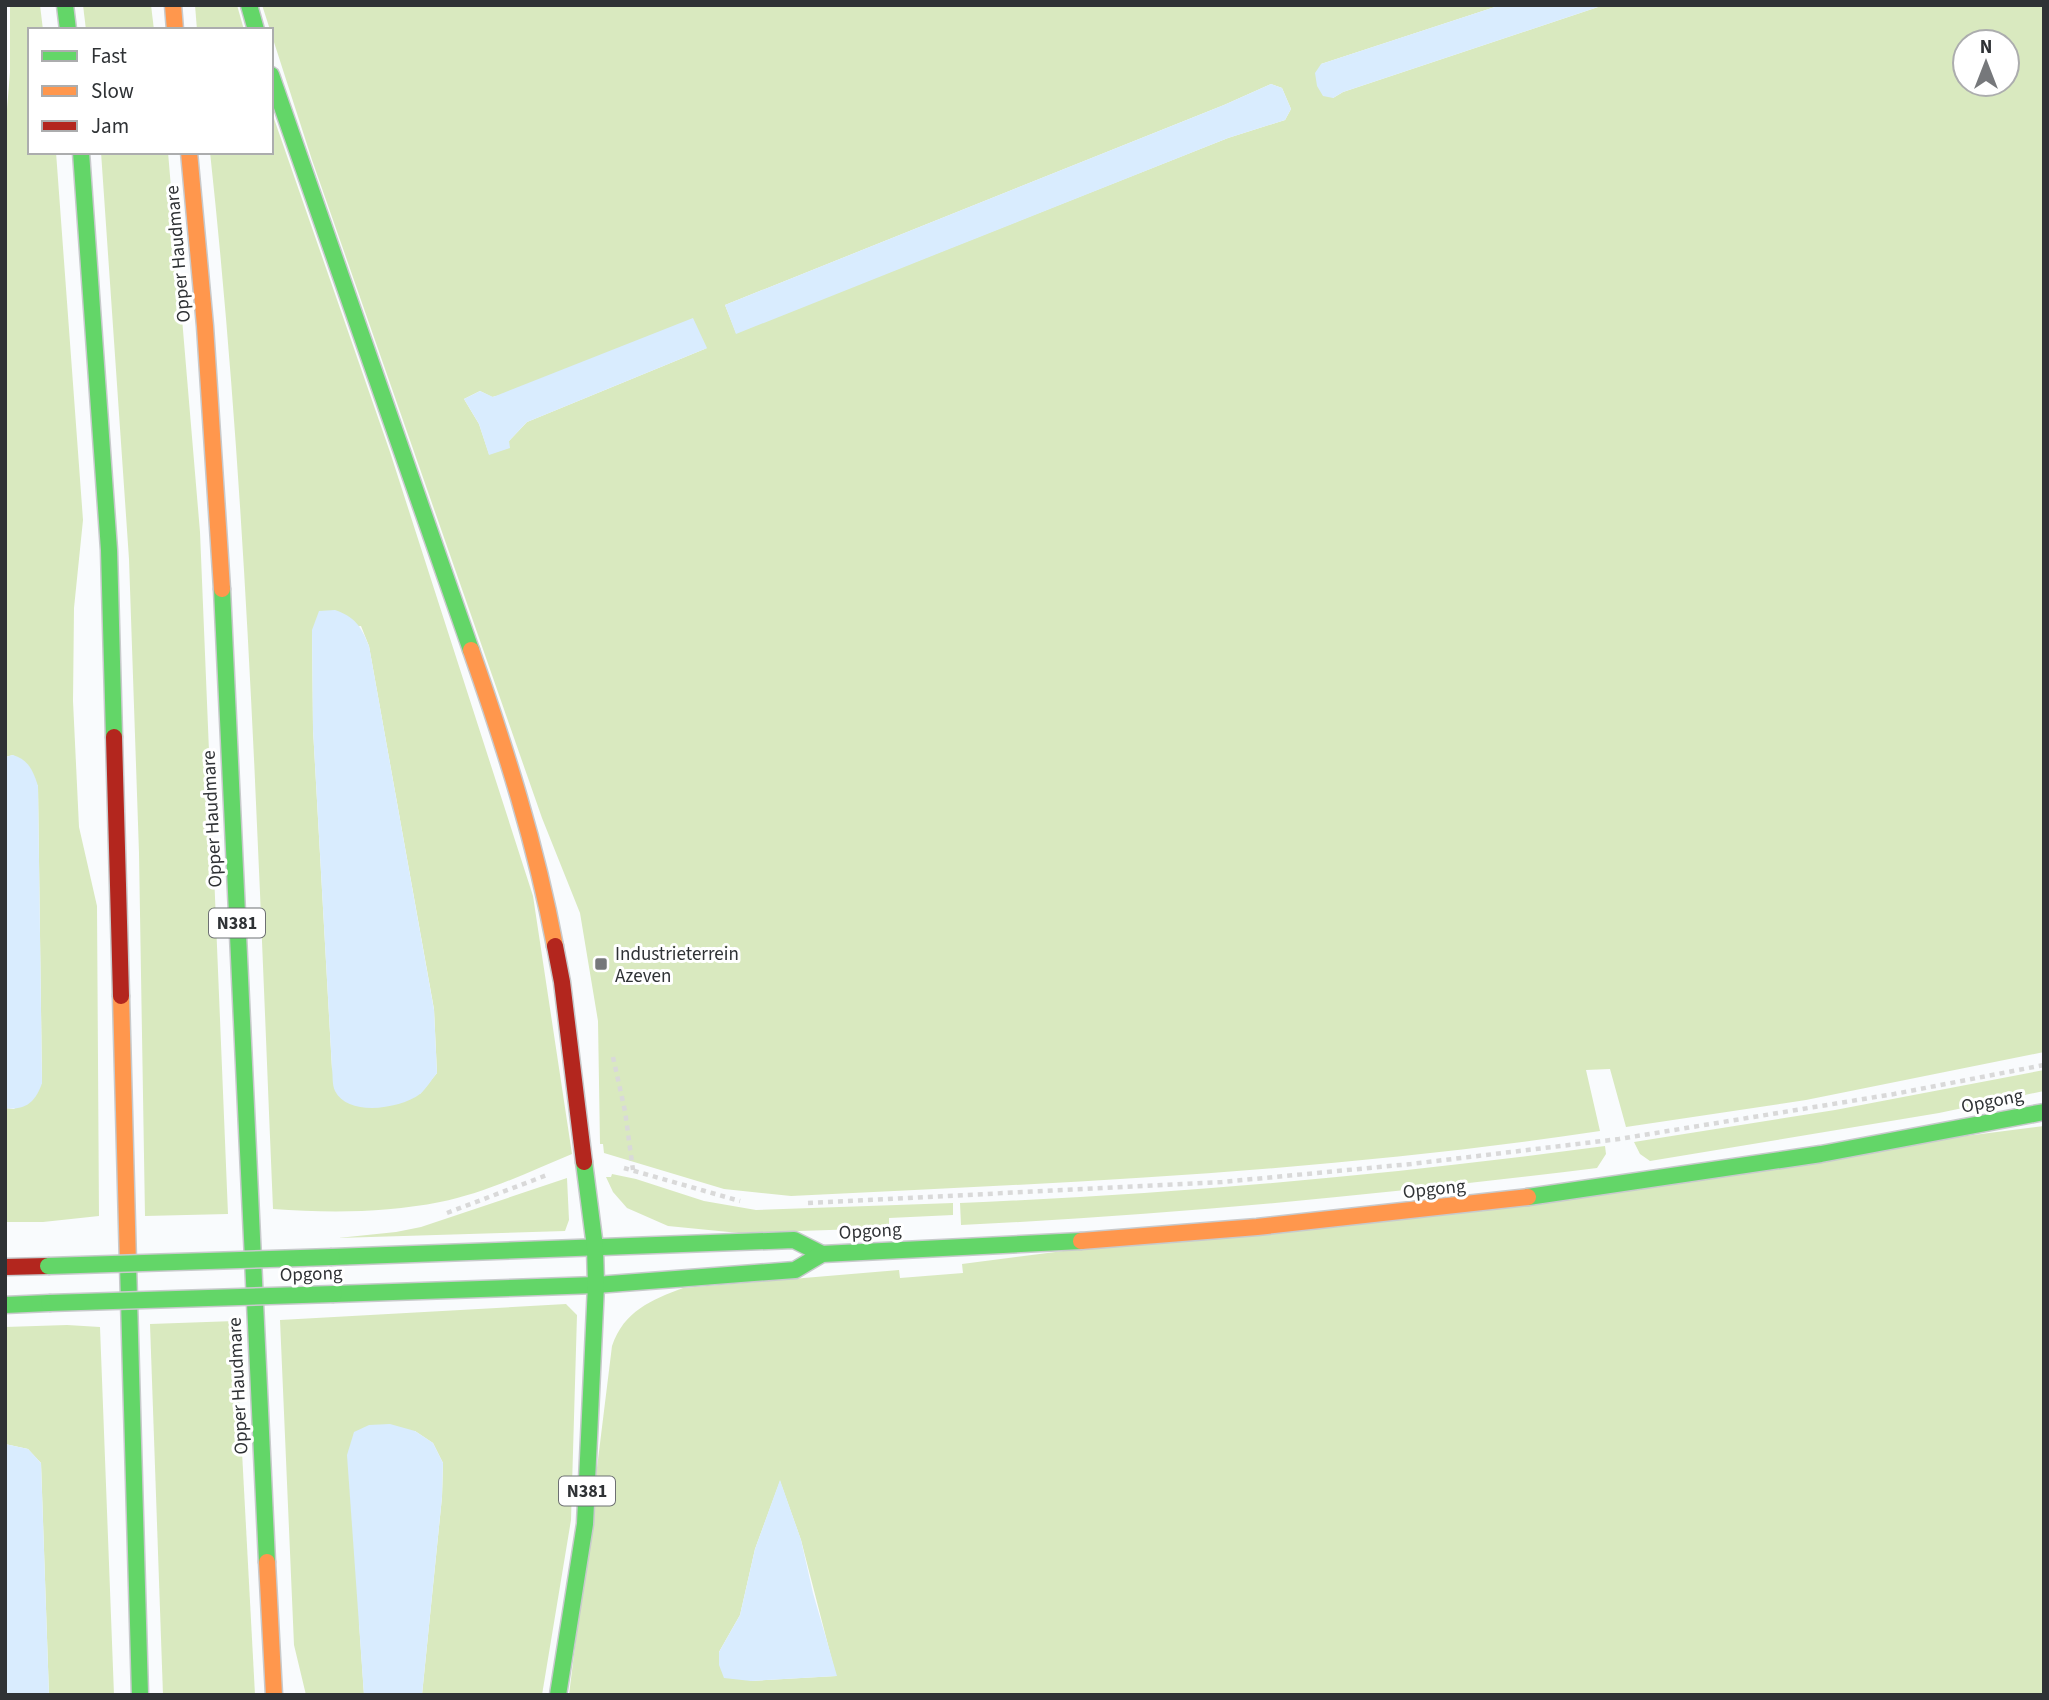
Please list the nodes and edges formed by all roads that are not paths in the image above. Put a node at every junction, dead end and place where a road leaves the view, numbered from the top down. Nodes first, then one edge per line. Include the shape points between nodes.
1 (65, 5) edge
2 (173, 5) edge
3 (250, 5) edge
4 (68, 28) edge
5 (176, 28) edge
6 (256, 28) edge
7 (273, 81) edge
8 (80, 154) edge
9 (189, 154) edge
10 (2044, 1112) edge
11 (595, 1247) junction
12 (822, 1254) junction
13 (5, 1268) edge
14 (596, 1285) junction
15 (5, 1305) edge
16 (140, 1695) edge
17 (274, 1695) edge
18 (558, 1695) edge

1 - 4 main road
2 - 5 main road
3 - 6 main road
7 - 11 main road, N381 via 506,749 544,887 562,982
8 - 16 main road via 109,550
9 - 17 main road, Opper Haudmare / N381 via 222,593
10 - 12 main road, Opgong via 1831,1153 1467,1205 1141,1237
11 - 12 main road, Opgong via 794,1240
11 - 13 main road, Opgong, bridge
11 - 14 main road, N381
12 - 14 main road, Opgong via 795,1270
14 - 15 main road, Opgong, bridge
14 - 18 main road, N381 via 585,1524

